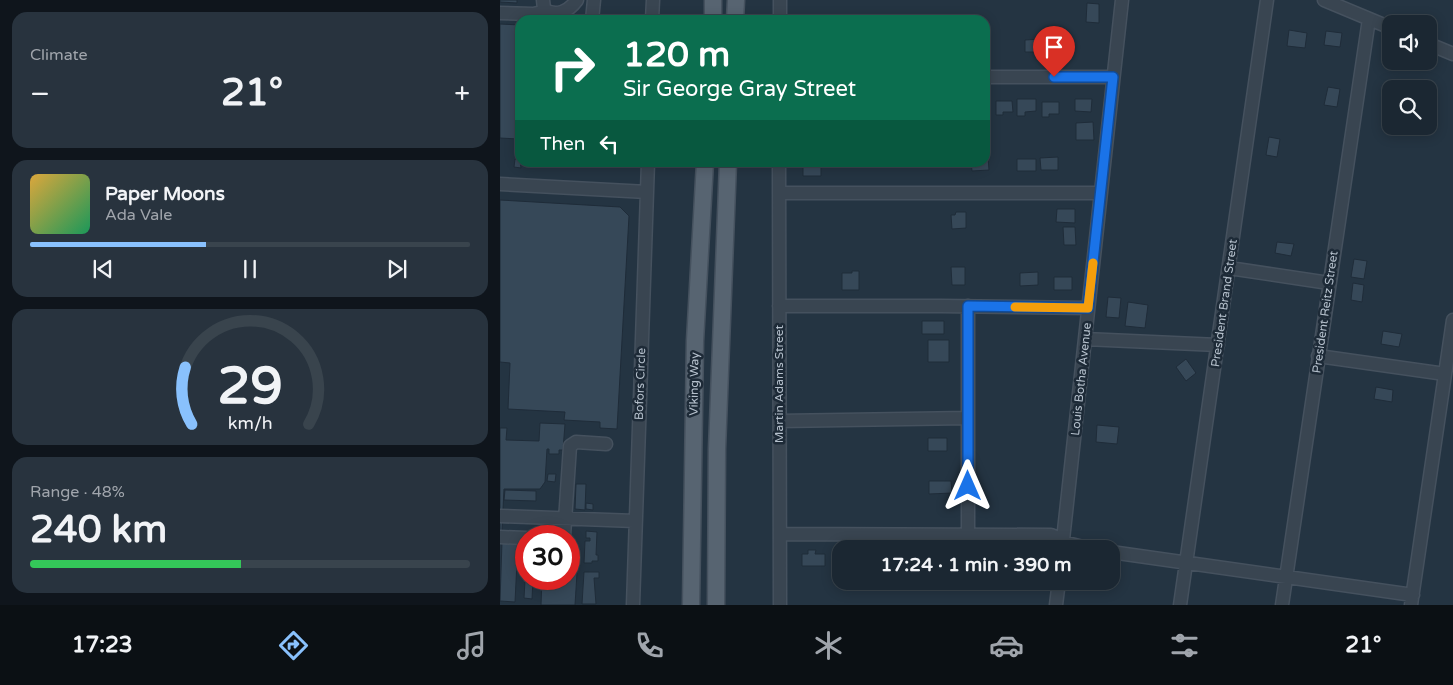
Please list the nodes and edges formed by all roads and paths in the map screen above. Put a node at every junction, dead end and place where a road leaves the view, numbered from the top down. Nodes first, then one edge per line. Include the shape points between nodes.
1 (577, 0) edge
2 (594, 0) edge
3 (653, 0) edge
4 (714, 0) edge
5 (736, 0) edge
6 (780, 0) edge
7 (1122, 0) edge
8 (1267, 0) edge
9 (1324, 0) edge
10 (545, 6) edge
11 (500, 13) edge
12 (592, 15) edge
13 (652, 15) edge
14 (712, 15) edge
15 (735, 15) edge
16 (780, 15) edge
17 (1369, 19) junction
18 (1382, 24) edge
19 (1437, 47) edge
20 (1453, 54) edge
21 (990, 77) edge
22 (1113, 77) junction
23 (648, 167) edge
24 (705, 167) edge
25 (728, 167) edge
26 (779, 167) edge
27 (500, 184) edge
28 (646, 192) junction
29 (1101, 192) junction
30 (779, 193) junction
31 (1229, 268) junction
32 (1329, 283) junction
33 (779, 306) junction
34 (968, 306) junction
35 (1088, 308) junction
36 (1453, 320) edge
37 (1085, 339) junction
38 (1218, 345) junction
39 (1318, 356) junction
40 (1445, 374) junction
41 (968, 418) junction
42 (780, 421) junction
43 (606, 444) dead end
44 (500, 516) edge
45 (565, 518) junction
46 (635, 521) junction
47 (565, 525) edge
48 (780, 534) junction
49 (968, 534) junction
50 (500, 537) edge
51 (515, 538) edge
52 (1059, 540) edge
53 (1064, 540) edge
54 (1120, 553) edge
55 (1186, 563) junction
56 (1286, 578) junction
57 (1058, 590) edge
58 (1412, 600) edge
59 (632, 605) edge
60 (691, 605) edge
61 (716, 605) edge
62 (780, 605) edge
63 (1056, 605) edge
64 (1180, 605) edge
65 (1282, 605) edge

1 - 10 street via 561,13
2 - 12 street
3 - 13 street
4 - 14 main road
5 - 15 main road
6 - 16 street
7 - 22 street, Louis Botha Avenue
8 - 31 street, President Brand Street
9 - 17 street
10 - 11 street via 533,14
17 - 18 street
17 - 32 street, President Reitz Street
19 - 20 street
21 - 22 street
22 - 29 street, Louis Botha Avenue
23 - 28 street, Bofors Circle
24 - 60 main road, Viking Way via 695,341
25 - 61 main road, Viking Way via 717,449
26 - 30 street, Martin Adams Street
27 - 28 street
28 - 46 street, Bofors Circle
29 - 30 street
29 - 35 street, Louis Botha Avenue
30 - 33 street, Martin Adams Street
31 - 32 street
31 - 38 street, President Brand Street
32 - 39 street, President Reitz Street
33 - 34 street
33 - 42 street, Martin Adams Street
34 - 35 street
34 - 41 street
35 - 37 street, Louis Botha Avenue
36 - 40 street
37 - 38 street
37 - 53 street, Louis Botha Avenue
38 - 55 street, President Brand Street
39 - 40 street
39 - 56 street, President Reitz Street
40 - 58 street
41 - 42 street
41 - 49 street
42 - 48 street, Martin Adams Street
43 - 45 street via 576,442 570,446
44 - 45 street
45 - 46 street
45 - 47 street
46 - 59 street, Bofors Circle
48 - 49 street
48 - 62 street, Martin Adams Street
49 - 52 street via 1051,535
50 - 51 street
54 - 55 street
55 - 56 street
55 - 64 street, President Brand Street
56 - 58 street
56 - 65 street, President Reitz Street
57 - 63 street

